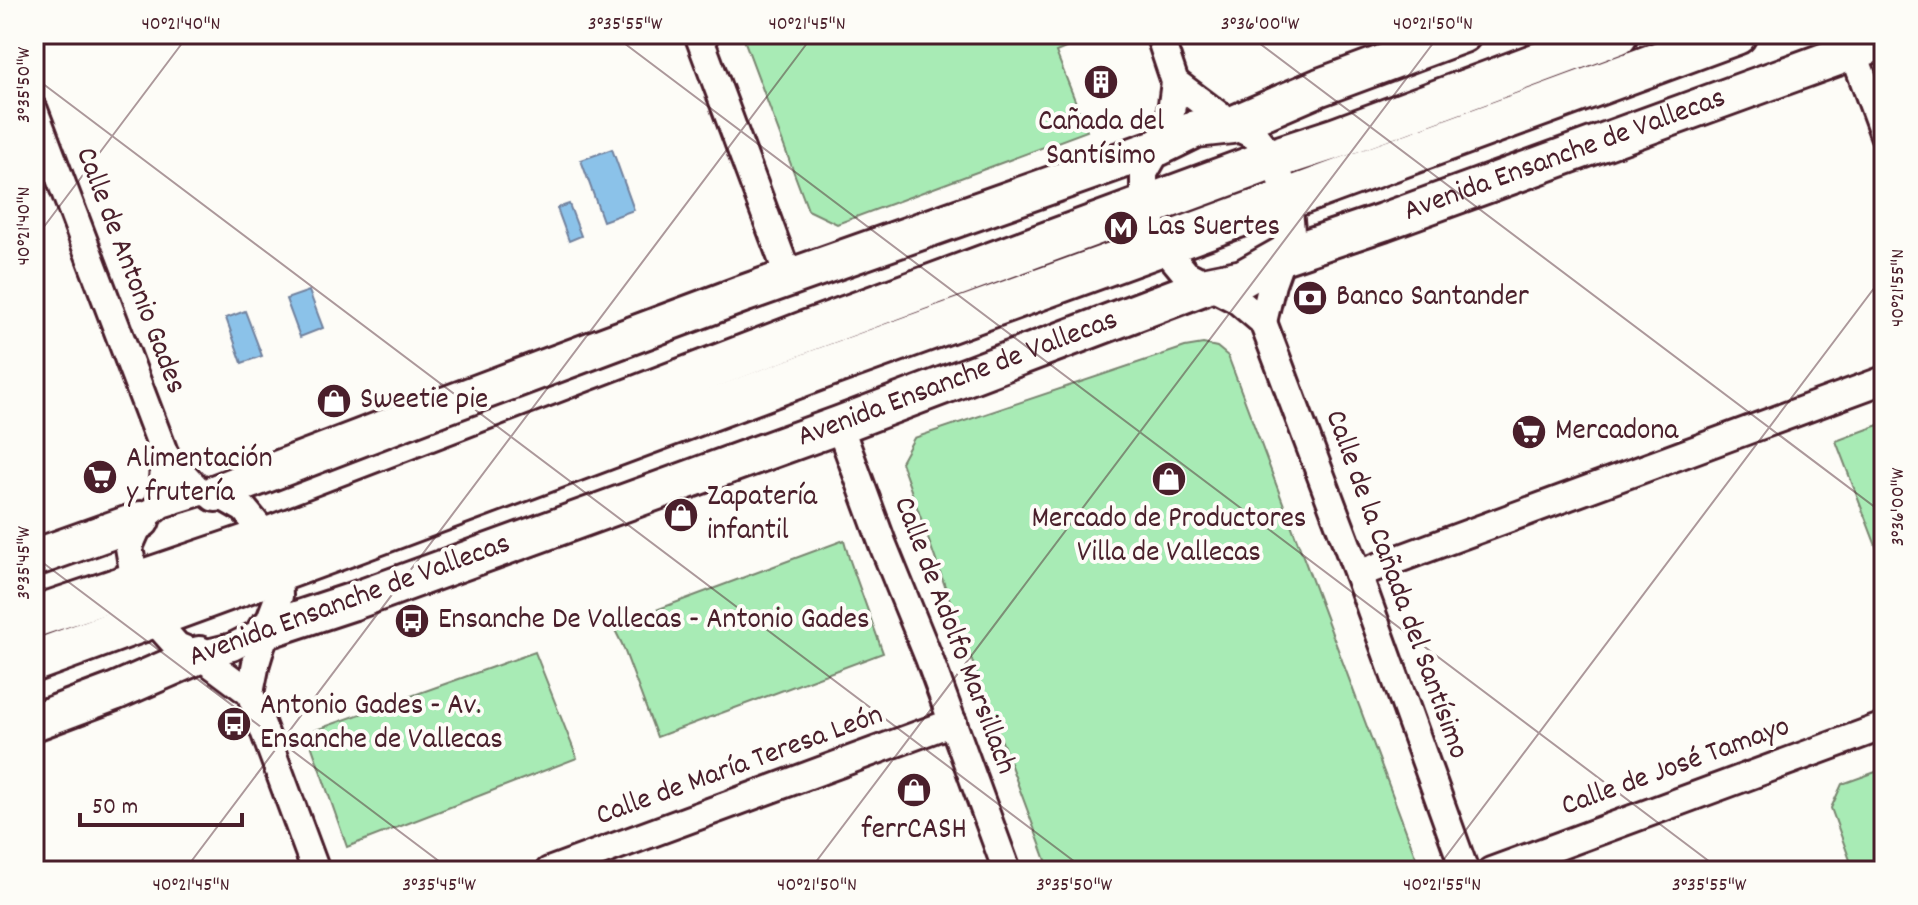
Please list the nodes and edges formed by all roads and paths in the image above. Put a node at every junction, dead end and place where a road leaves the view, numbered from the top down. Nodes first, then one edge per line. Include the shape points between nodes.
1 (698, 34) edge
2 (1159, 34) edge
3 (1463, 34) edge
4 (1617, 34) edge
5 (1736, 34) edge
6 (1868, 46) edge
7 (1175, 82) junction
8 (34, 110) edge
9 (1232, 125) junction
10 (1884, 135) edge
11 (1159, 147) junction
12 (1273, 159) junction
13 (1288, 199) junction
14 (1144, 206) junction
15 (1162, 245) junction
16 (1282, 256) junction
17 (789, 278) junction
18 (1208, 285) junction
19 (1263, 322) junction
20 (1884, 380) edge
21 (839, 425) junction
22 (165, 455) junction
23 (208, 493) junction
24 (151, 512) junction
25 (273, 555) junction
26 (34, 558) edge
27 (1358, 574) junction
28 (135, 582) junction
29 (34, 617) edge
30 (152, 618) junction
31 (266, 630) junction
32 (199, 655) junction
33 (34, 661) edge
34 (250, 693) junction
35 (34, 722) edge
36 (953, 722) junction
37 (1884, 726) edge
38 (316, 871) edge
39 (549, 871) edge
40 (1007, 871) edge
41 (1465, 871) edge
42 (1491, 871) edge

1 - 17 street
2 - 7 street
3 - 9 street
4 - 12 main road, Avenida Ensanche de Vallecas
5 - 13 main road, Avenida Ensanche de Vallecas
6 - 10 street
6 - 16 street, Avenida Ensanche de Vallecas
7 - 9 street
7 - 11 street
8 - 22 street, Calle de Antonio Gades
9 - 11 street via 1196,129
9 - 12 street via 1255,136
11 - 14 street via 1144,173
11 - 17 street
12 - 13 street
12 - 14 main road, Avenida Ensanche de Vallecas
13 - 15 main road, Avenida Ensanche de Vallecas
13 - 16 street via 1291,231
14 - 15 street
14 - 25 main road, Avenida Ensanche de Vallecas via 780,341
15 - 18 street via 1186,274
15 - 25 main road, Avenida Ensanche de Vallecas via 823,368
16 - 18 street, Avenida Ensanche de Vallecas via 1243,278
16 - 19 street
17 - 23 street
18 - 19 street
18 - 21 street, Avenida Ensanche de Vallecas
19 - 27 street, Calle de la Cañada del Santísimo
20 - 27 street
21 - 31 street, Avenida Ensanche de Vallecas
21 - 36 street, Calle de Adolfo Marsillach
22 - 23 street, Calle de Antonio Gades
22 - 24 street, Calle de Antonio Gades
23 - 24 street
23 - 25 street, Calle de Antonio Gades via 244,509
24 - 26 street
24 - 28 street, Calle de Antonio Gades via 129,547
25 - 28 main road, Avenida Ensanche de Vallecas
25 - 30 main road, Avenida Ensanche de Vallecas
25 - 31 street via 279,596
27 - 41 street, Calle de la Cañada del Santísimo
28 - 29 main road, Avenida Ensanche de Vallecas
28 - 30 street, Calle de Antonio Gades
30 - 32 street, Calle de Antonio Gades via 177,646
30 - 33 main road, Avenida Ensanche de Vallecas
31 - 32 street, Avenida Ensanche de Vallecas via 232,647
31 - 34 street
32 - 34 street, Calle de Antonio Gades
32 - 35 street, Avenida Ensanche de Vallecas
34 - 38 street
36 - 39 street, Calle de María Teresa León
36 - 40 street, Calle de Adolfo Marsillach
37 - 42 street, Calle de José Tamayo

